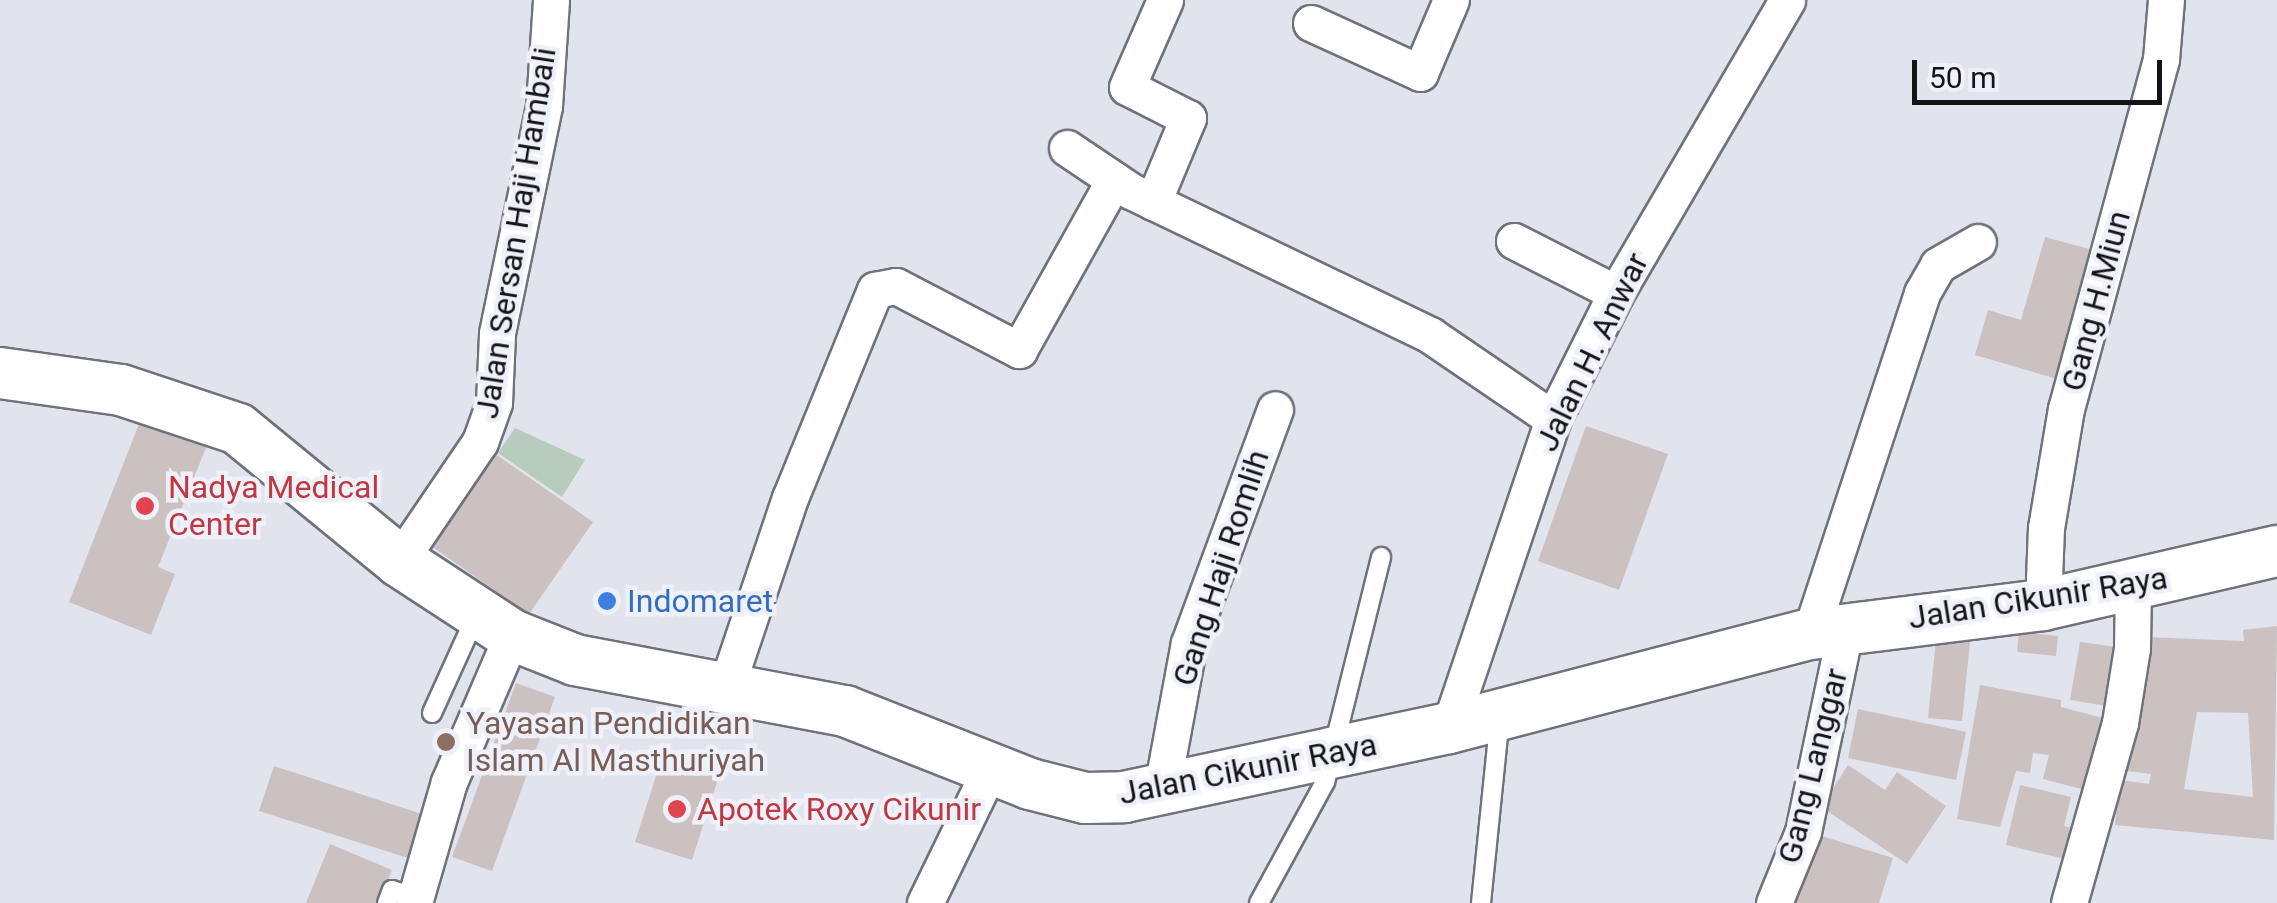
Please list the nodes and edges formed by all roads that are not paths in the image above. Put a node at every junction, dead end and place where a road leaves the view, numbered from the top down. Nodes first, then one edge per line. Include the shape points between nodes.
1 (552, 0) edge
2 (1164, 0) edge
3 (1452, 0) edge
4 (1787, 0) edge
5 (2166, 0) edge
6 (1311, 22) dead end
7 (1067, 148) dead end
8 (1114, 180) junction
9 (1153, 202) junction
10 (1514, 241) dead end
11 (1978, 242) dead end
12 (1616, 293) junction
13 (0, 373) edge
14 (1275, 409) dead end
15 (1553, 418) junction
16 (2277, 551) edge
17 (1381, 558) dead end
18 (399, 560) junction
19 (2133, 586) junction
20 (2044, 604) junction
21 (495, 624) junction
22 (1828, 630) junction
23 (728, 685) junction
24 (432, 713) dead end
25 (1500, 716) junction
26 (1450, 728) junction
27 (1334, 754) junction
28 (991, 768) junction
29 (1162, 788) junction
30 (405, 901) edge
31 (925, 903) edge
32 (1258, 903) edge
33 (1480, 903) edge
34 (1774, 903) edge
35 (2068, 903) edge

1 - 18 street, Jalan Sersan Haji Hambali via 544,106 497,333 494,403 480,442
2 - 9 street via 1127,87 1188,118
3 - 6 street via 1420,72
4 - 12 street, Jalan H. Anwar
5 - 20 street, Gang H.Miun via 2161,60 2066,409 2046,528
7 - 8 street
8 - 9 street
8 - 23 street via 1020,350 896,286 874,290 790,498
9 - 15 street via 1430,335
10 - 12 street
11 - 22 street, Gang Langgar via 1938,265 1922,293
12 - 15 street, Jalan H. Anwar
13 - 18 street, Jalan Cikunir Raya via 121,390 238,429
14 - 29 street, Gang Haji Romlih via 1190,643
15 - 26 street, Jalan H. Anwar
16 - 19 street, Jalan Cikunir Raya
17 - 27 lane
18 - 21 street, Jalan Cikunir Raya
19 - 20 street, Jalan Cikunir Raya
19 - 35 street via 2120,723
20 - 22 street, Jalan Cikunir Raya
21 - 23 street, Jalan Cikunir Raya via 574,660
21 - 24 lane
21 - 30 street via 449,782
22 - 25 street, Jalan Cikunir Raya
22 - 34 street, Gang Langgar via 1803,832
23 - 28 street, Jalan Cikunir Raya via 845,711
25 - 26 street, Jalan Cikunir Raya
25 - 33 lane
26 - 27 street, Jalan Cikunir Raya
27 - 29 street, Jalan Cikunir Raya
27 - 32 lane via 1314,806
28 - 29 street, Jalan Cikunir Raya via 1085,798
28 - 31 street

